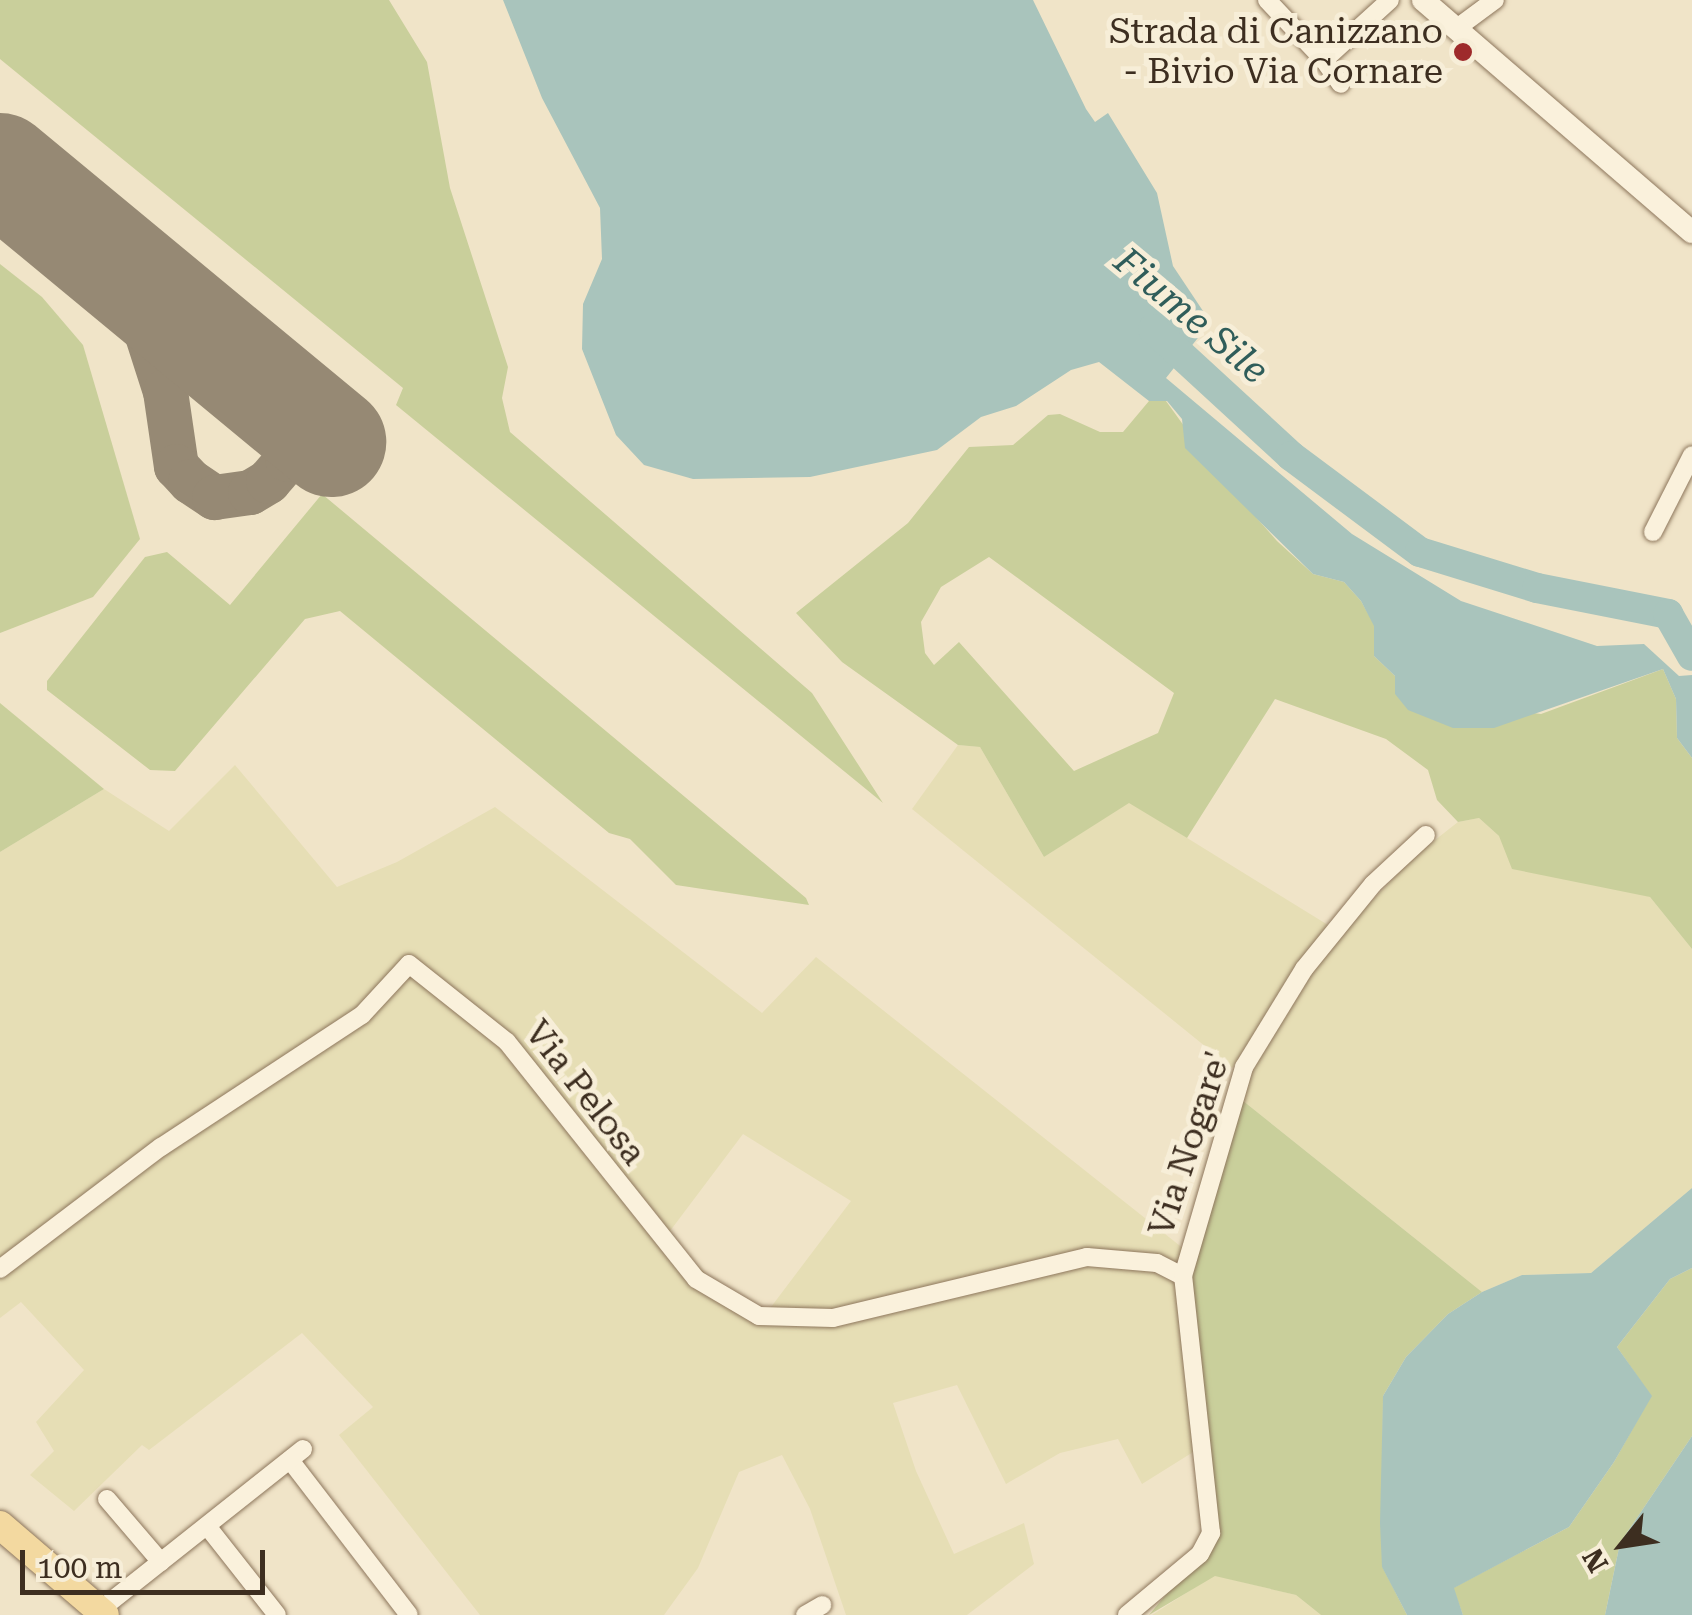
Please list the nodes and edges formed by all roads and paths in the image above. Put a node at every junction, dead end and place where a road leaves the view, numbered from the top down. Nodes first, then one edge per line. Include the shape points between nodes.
1 (1267, 0) edge
2 (1390, 0) edge
3 (1423, 0) edge
4 (1495, 0) edge
5 (1457, 28) junction
6 (1324, 60) junction
7 (1341, 84) dead end
8 (1692, 232) edge
9 (1692, 455) edge
10 (1653, 532) dead end
11 (1426, 835) dead end
12 (0, 1269) edge
13 (1183, 1276) junction
14 (107, 1499) dead end
15 (0, 1525) edge
16 (206, 1526) junction
17 (161, 1562) junction
18 (822, 1605) dead end
19 (102, 1613) edge
20 (277, 1615) edge
21 (408, 1615) edge
22 (805, 1615) edge
23 (1127, 1615) edge

1 - 6 street
2 - 6 street
3 - 5 street
4 - 5 street
5 - 8 street
6 - 7 street
9 - 10 street
11 - 13 street, Via Nogare' via 1372,884 1304,969 1244,1067
12 - 13 street, Via Pelosa via 162,1148 362,1015 409,964 507,1042 696,1279 759,1316 833,1318 1086,1257 1157,1263
13 - 23 street, Via Nogare' via 1210,1534 1200,1554
14 - 17 street
15 - 19 main road
16 - 17 street
16 - 20 street
16 - 21 street via 297,1454
17 - 19 street
18 - 22 street

